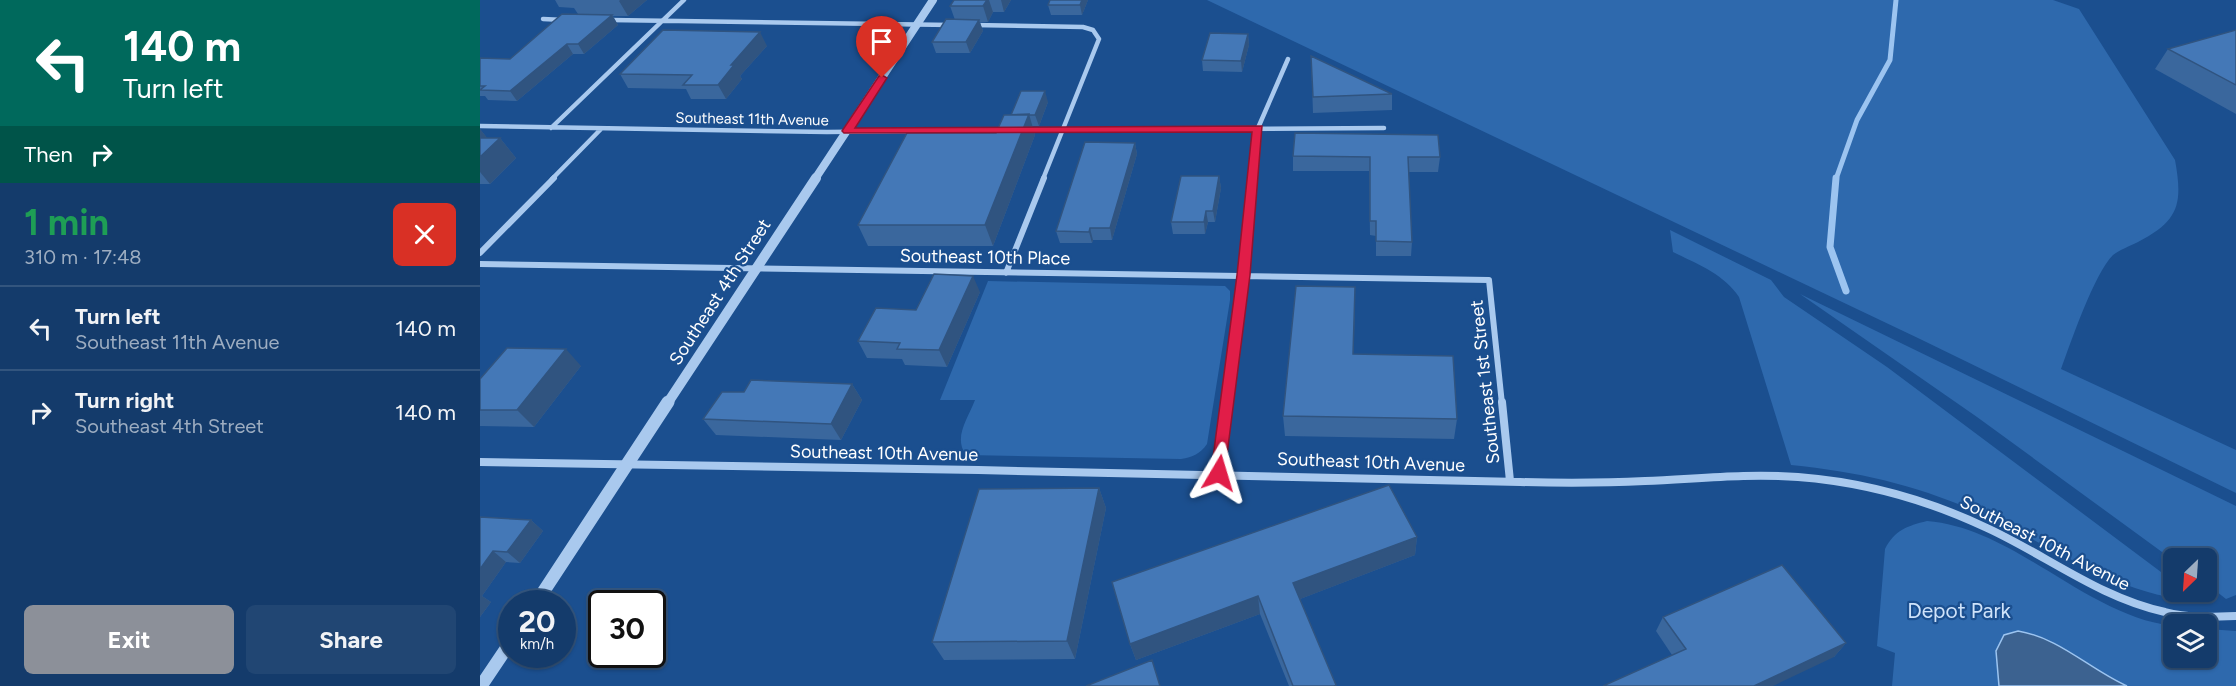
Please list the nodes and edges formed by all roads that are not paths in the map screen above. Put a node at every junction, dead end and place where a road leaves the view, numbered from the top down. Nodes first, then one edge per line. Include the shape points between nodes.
1 (684, 0) edge
2 (933, 0) edge
3 (543, 19) dead end
4 (567, 20) edge
5 (602, 20) edge
6 (660, 21) junction
7 (916, 25) junction
8 (953, 25) edge
9 (964, 25) edge
10 (1288, 59) dead end
11 (480, 126) edge
12 (550, 128) junction
13 (1384, 128) dead end
14 (601, 129) junction
15 (1258, 129) junction
16 (1062, 130) junction
17 (848, 131) junction
18 (480, 253) edge
19 (480, 264) edge
20 (758, 268) junction
21 (1006, 273) junction
22 (1243, 275) junction
23 (1489, 280) joint
24 (480, 462) edge
25 (628, 464) junction
26 (1219, 473) junction
27 (1510, 481) junction
28 (545, 590) edge
29 (2234, 616) edge
30 (498, 659) edge
31 (483, 680) edge

1 - 6 street
2 - 7 street, Southeast 4th Street
3 - 4 street
5 - 6 street
6 - 7 street
6 - 12 street
7 - 8 street
7 - 17 street, Southeast 4th Street
9 - 16 street via 1093,30 1099,39
10 - 15 street
11 - 12 street, Southeast 11th Avenue
12 - 14 street, Southeast 11th Avenue
13 - 15 street, Southeast 11th Avenue
14 - 17 street, Southeast 11th Avenue
14 - 18 street
15 - 16 street, Southeast 11th Avenue
15 - 22 street
16 - 17 street, Southeast 11th Avenue
16 - 21 street
17 - 20 street, Southeast 4th Street
19 - 20 street, Southeast 10th Place
20 - 21 street, Southeast 10th Place
20 - 25 street, Southeast 4th Street
21 - 22 street, Southeast 10th Place
22 - 23 street, Southeast 10th Place
22 - 26 street
23 - 27 street, Southeast 1st Street
24 - 25 street, Southeast 10th Avenue
25 - 26 street, Southeast 10th Avenue
25 - 28 street, Southeast 4th Street
26 - 27 street, Southeast 10th Avenue
27 - 29 street, Southeast 10th Avenue via 1629,482 1759,476 1863,487 1913,499 1968,519 2143,608 2200,619
30 - 31 street

